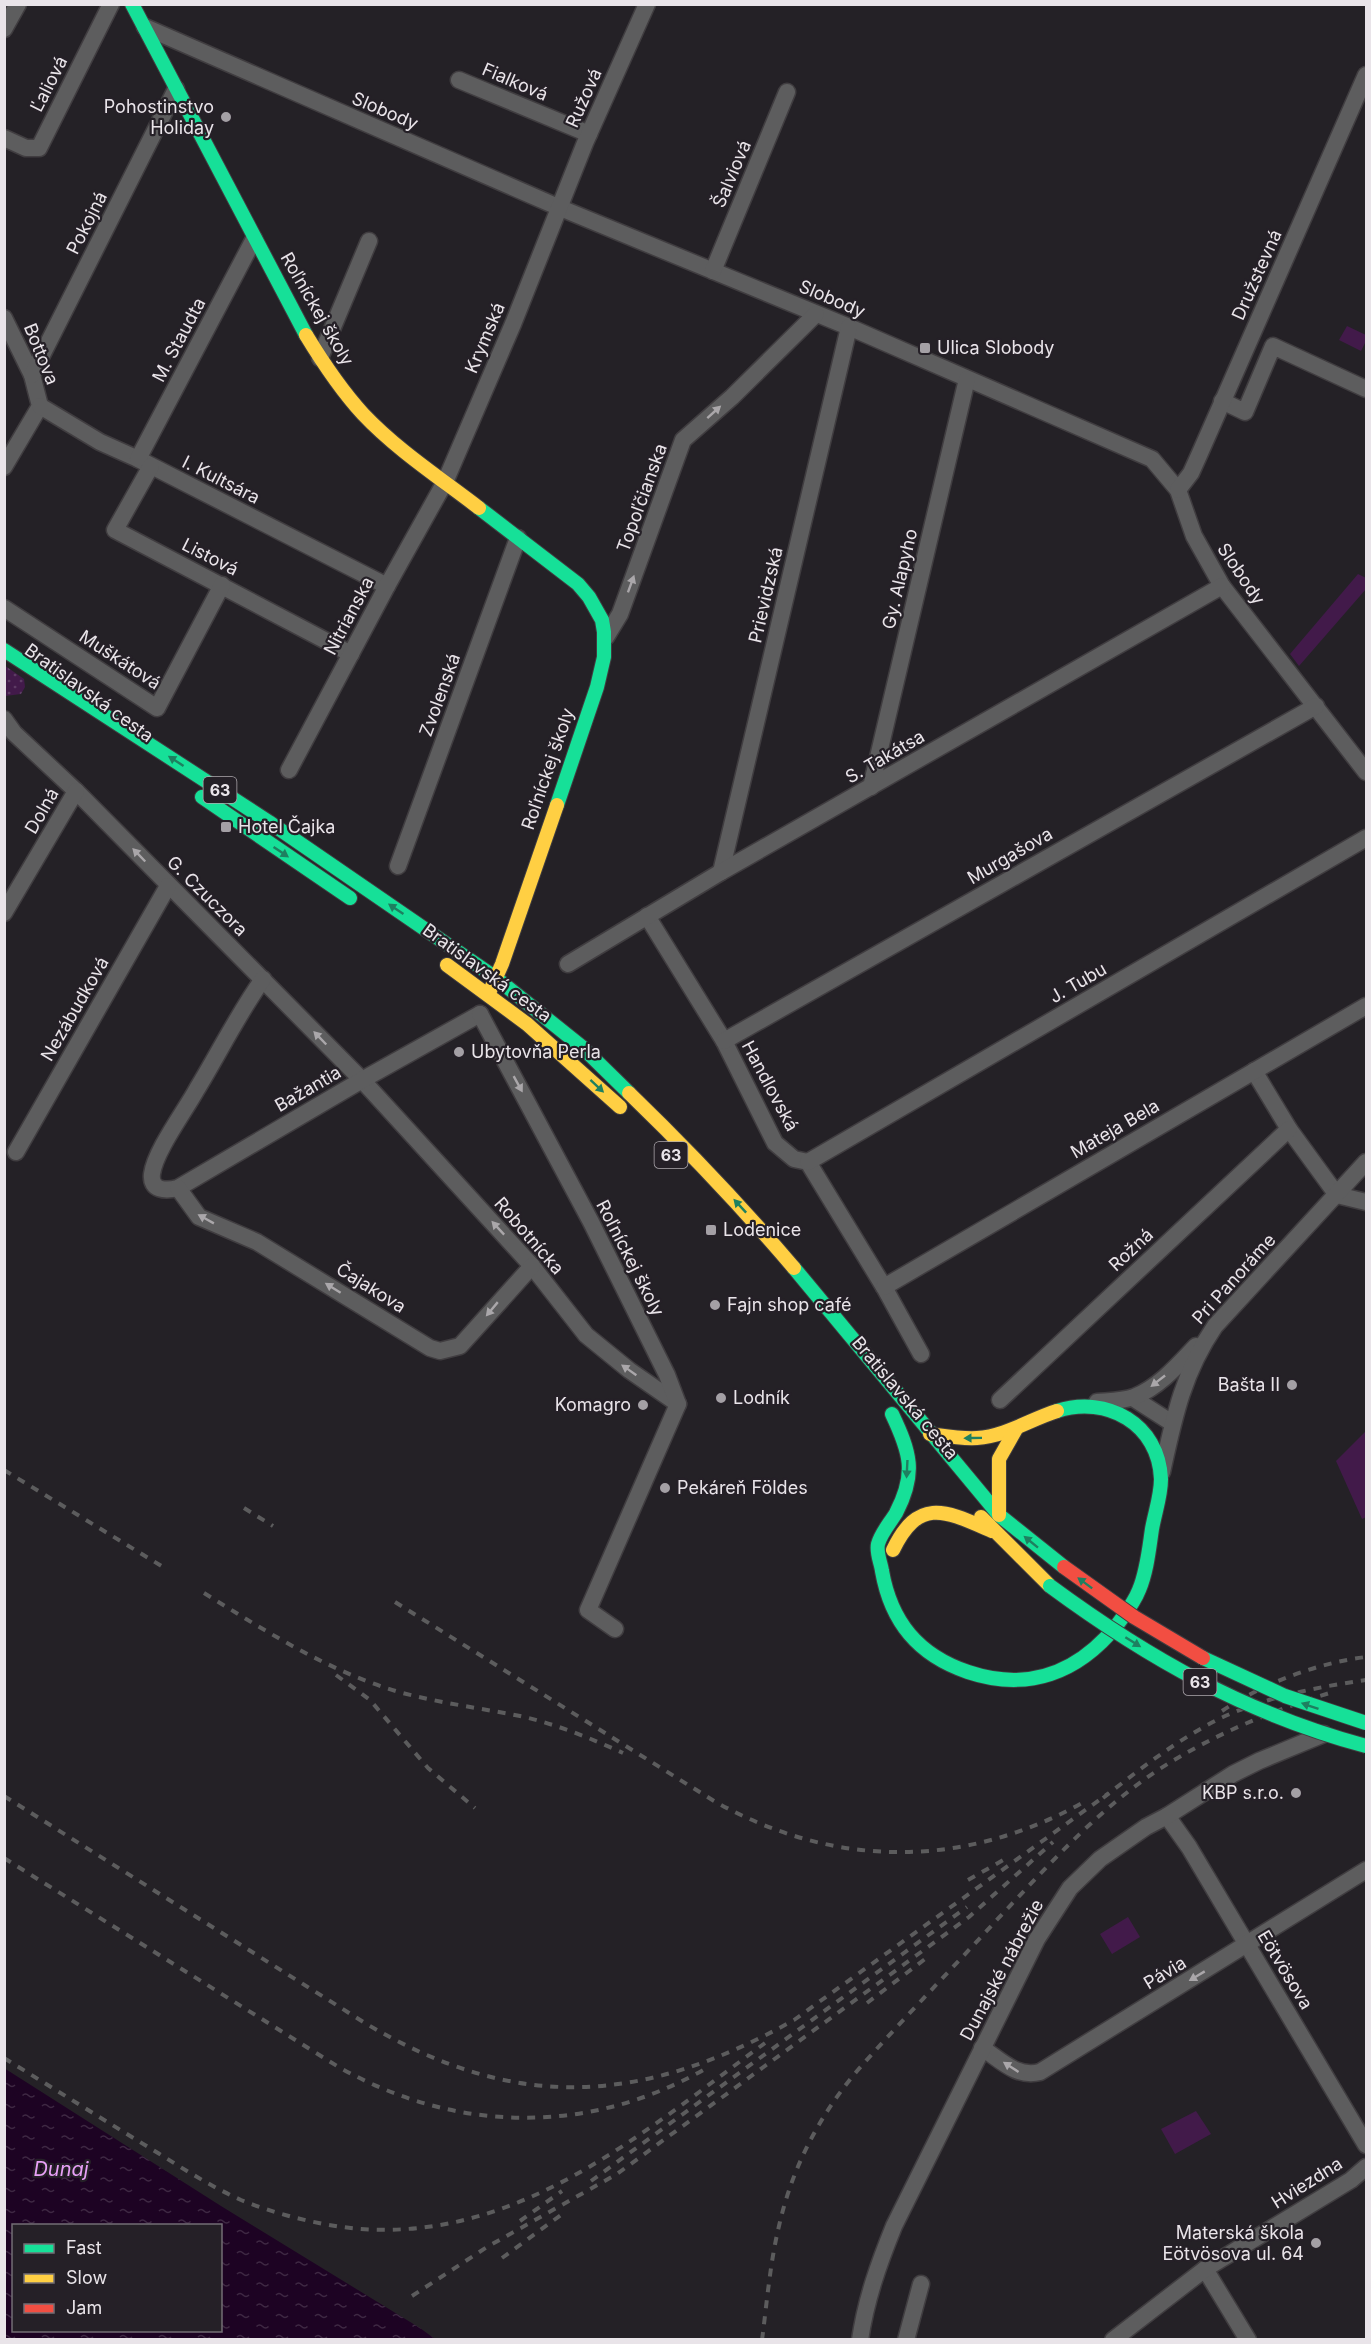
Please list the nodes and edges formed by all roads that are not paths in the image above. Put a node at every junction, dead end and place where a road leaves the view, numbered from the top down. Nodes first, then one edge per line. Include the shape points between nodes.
1 (18, 4) edge
2 (111, 4) edge
3 (132, 4) edge
4 (643, 6) edge
5 (145, 27) junction
6 (4, 29) edge
7 (1366, 75) edge
8 (459, 80) dead end
9 (176, 88) junction
10 (787, 92) dead end
11 (589, 134) junction
12 (4, 138) edge
13 (558, 207) junction
14 (254, 239) junction
15 (369, 241) dead end
16 (713, 271) junction
17 (816, 314) junction
18 (4, 318) edge
19 (849, 327) junction
20 (320, 358) junction
21 (32, 375) junction
22 (967, 379) junction
23 (1366, 389) edge
24 (1222, 402) junction
25 (40, 406) junction
26 (144, 462) junction
27 (4, 467) edge
28 (445, 482) junction
29 (1178, 490) junction
30 (518, 538) junction
31 (222, 585) junction
32 (387, 586) junction
33 (1222, 586) junction
34 (4, 608) edge
35 (606, 637) junction
36 (4, 650) edge
37 (351, 654) junction
38 (4, 655) edge
39 (1316, 706) junction
40 (5, 711) edge
41 (290, 770) dead end
42 (1366, 772) edge
43 (176, 778) dead end
44 (871, 787) junction
45 (76, 791) junction
46 (195, 792) dead end
47 (1366, 838) edge
48 (398, 866) dead end
49 (721, 872) junction
50 (168, 886) junction
51 (365, 908) dead end
52 (4, 913) edge
53 (647, 916) junction
54 (431, 954) dead end
55 (568, 964) dead end
56 (496, 978) junction
57 (263, 979) junction
58 (489, 994) junction
59 (1366, 1006) edge
60 (480, 1014) junction
61 (724, 1041) junction
62 (1254, 1071) junction
63 (362, 1080) junction
64 (627, 1114) dead end
65 (1289, 1129) junction
66 (16, 1152) dead end
67 (808, 1162) junction
68 (1366, 1162) edge
69 (178, 1188) junction
70 (1337, 1195) junction
71 (1366, 1202) edge
72 (532, 1266) junction
73 (884, 1287) junction
74 (1215, 1326) junction
75 (921, 1354) dead end
76 (1133, 1398) junction
77 (1000, 1400) dead end
78 (678, 1404) junction
79 (1075, 1405) junction
80 (1136, 1423) junction
81 (1172, 1423) junction
82 (1016, 1429) junction
83 (930, 1434) junction
84 (923, 1450) dead end
85 (1161, 1478) junction
86 (969, 1504) dead end
87 (999, 1515) junction
88 (992, 1531) junction
89 (883, 1576) junction
90 (615, 1629) dead end
91 (1361, 1721) edge
92 (1366, 1746) edge
93 (1167, 1816) junction
94 (1366, 1870) edge
95 (1247, 1944) junction
96 (982, 2048) junction
97 (1366, 2145) edge
98 (1366, 2167) edge
99 (1205, 2269) junction
100 (921, 2284) dead end
101 (860, 2340) edge
102 (906, 2340) edge
103 (1113, 2340) edge
104 (1248, 2340) edge

1 - 6 street
2 - 12 street, Ľaliová via 39,148 26,148
3 - 5 main road, Roľníckej školy
4 - 11 street, Ružová
5 - 9 main road, Roľníckej školy
5 - 13 street, Slobody
7 - 24 street, Družstevná
8 - 11 street, Fialková
9 - 14 main road, Roľníckej školy
9 - 21 street, Pokojná
10 - 16 street, Šalviová
11 - 13 street, Ružová
13 - 16 street, Slobody
13 - 28 street, Krymská
14 - 20 main road, Roľníckej školy
14 - 26 street, M. Staudta
15 - 20 street
16 - 17 street, Slobody
17 - 19 street, Slobody
35 -> 17 street, Topoľčianska via 620,614 683,440
18 - 21 street, Bottova
19 - 22 street, Slobody
19 - 49 street, Prievidzská
20 - 28 main road, Roľníckej školy via 363,414
21 - 25 street, Bottova
22 - 29 street, Slobody via 1152,459
22 - 44 street, Gy. Alapyho
23 - 24 street via 1273,346 1245,412
24 - 29 street, Družstevná via 1191,473
25 - 26 street, I. Kultsára via 100,442
25 - 27 street, Bottova
26 - 31 street, Listová via 116,531
26 - 32 street, I. Kultsára
28 - 30 main road, Roľníckej školy
28 - 32 street, Nitrianska
29 - 33 street, Slobody via 1194,536
30 - 35 main road, Roľníckej školy via 589,596 602,619
30 - 48 street, Zvolenská
31 - 34 street, Muškátová via 157,708
31 - 37 street, Listová
32 - 37 street, Nitrianska
33 - 39 street, Slobody
33 - 44 street, S. Takátsa
35 - 56 main road, Roľníckej školy via 597,687
56 -> 36 main road, Bratislavská cesta / 63 via 269,822
37 - 41 street, Nitrianska
38 - 43 main road, Bratislavská cesta
39 - 42 street, Slobody
39 - 61 street, Murgašova
40 - 45 street, G. Czuczora via 23,741
44 - 49 street, S. Takátsa
50 -> 45 street, G. Czuczora
45 - 52 street, Dolná
46 -> 51 main road, 63
47 - 67 street, J. Tubu
49 - 53 street, S. Takátsa
50 - 57 street, G. Czuczora
50 - 66 street, Nezábudková
53 - 55 street, S. Takátsa
53 - 61 street, Handlovská
54 - 58 main road, Bratislavská cesta
56 - 58 main road, Roľníckej školy
83 -> 56 main road, Bratislavská cesta / 63 via 820,1297 686,1148 582,1047
63 -> 57 street, G. Czuczora
57 - 69 street via 165,1143 152,1174 156,1186 166,1191
58 - 60 street, Roľníckej školy
58 -> 64 main road, Bratislavská cesta via 556,1048
59 - 62 street, Mateja Bela
60 - 63 street, Bažantia
60 -> 78 street, Roľníckej školy via 591,1222
61 - 67 street, Handlovská via 775,1143 794,1159
62 - 65 street
62 - 73 street, Mateja Bela
63 - 69 street, Bažantia
72 -> 63 street, Robotnícka
65 - 70 street
65 - 77 street, Rožná
67 - 73 street
68 - 70 street, Pri Panoráme
72 -> 69 street, Čajakova via 460,1346 440,1352 257,1242 199,1217
70 - 71 street
70 - 74 street, Pri Panoráme
78 -> 72 street, Robotnícka via 586,1335
73 - 75 street
74 -> 76 street via 1167,1375
74 - 81 street, Pri Panoráme via 1186,1377
76 - 79 street
76 - 81 street
78 - 90 street via 588,1610
79 - 80 main road via 1107,1409
79 - 82 main road
80 - 81 street
80 - 85 main road via 1150,1443
81 - 85 street, Pri Panoráme
82 -> 83 main road via 982,1438
82 - 87 main road via 999,1459
83 - 87 main road, Bratislavská cesta / 63
84 -> 89 main road, Bratislavská cesta via 889,1410 908,1449 908,1475 903,1500 878,1546
85 - 89 main road via 1140,1588 1095,1650 1059,1672 1006,1680 940,1661 916,1641 894,1614
86 - 88 main road, 63
91 -> 87 main road, Bratislavská cesta / 63, bridge via 1313,1708 1238,1677 1112,1603
88 - 89 main road via 959,1515 922,1513 902,1532
88 -> 92 main road, 63, bridge via 1050,1586 1101,1623 1223,1694 1304,1729
91 - 93 street, Dunajské nábrežie via 1250,1766
93 - 95 street, Eötvösova
93 - 96 street, Dunajské nábrežie via 1118,1845 1071,1888 1037,1939
94 - 95 street, Pávia
95 -> 96 street, Pávia via 1040,2072 1029,2075 1012,2070
95 - 97 street, Eötvösova
96 - 101 street, Dunajské nábrežie via 883,2253
98 - 99 street, Hviezdna
99 - 103 street, Hviezdna
99 - 104 street
100 - 102 street

